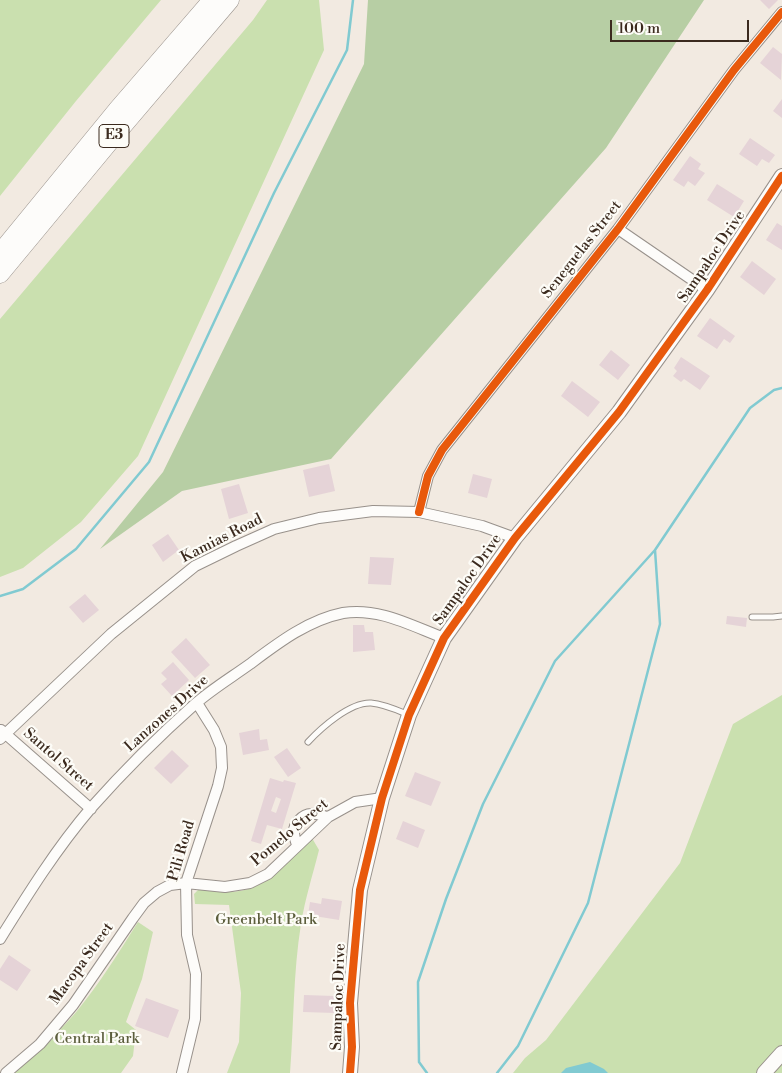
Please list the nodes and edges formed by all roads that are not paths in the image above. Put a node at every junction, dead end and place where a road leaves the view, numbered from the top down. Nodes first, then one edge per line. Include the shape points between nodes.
1 (212, 0) edge
2 (230, 0) edge
3 (782, 12) edge
4 (782, 176) edge
5 (618, 229) junction
6 (0, 253) edge
7 (0, 274) edge
8 (707, 290) junction
9 (419, 512) junction
10 (515, 538) junction
11 (782, 616) edge
12 (752, 617) dead end
13 (444, 638) junction
14 (197, 702) junction
15 (409, 715) junction
16 (2, 734) edge
17 (308, 742) dead end
18 (382, 798) junction
19 (91, 809) junction
20 (328, 817) junction
21 (297, 845) junction
22 (186, 883) junction
23 (0, 939) edge
24 (782, 1053) edge
25 (6, 1073) edge
26 (182, 1073) edge
27 (350, 1073) edge
28 (764, 1073) edge

1 - 6 highway, E3
2 - 7 highway, E3
3 - 5 street, Seneguelas Street via 734,70
4 - 8 street, Sampaloc Drive
5 - 8 street
5 - 9 street, Seneguelas Street via 442,450 428,476
8 - 10 street, Sampaloc Drive via 618,412
9 - 10 street, Kamias Road via 482,526
9 - 16 street, Kamias Road via 373,511 319,518 274,529 195,566 110,634
10 - 13 street, Sampaloc Drive
11 - 12 lane
13 - 14 street, Lanzones Drive via 386,616 366,612 343,613 314,622 281,641
13 - 15 street, Sampaloc Drive
14 - 19 street, Lanzones Drive
14 - 22 street, Pili Road via 214,730 222,768
15 - 17 lane via 369,703 354,707 323,725
15 - 18 street, Sampaloc Drive
16 - 19 street, Santol Street
18 - 20 street, Pomelo Street via 355,802
18 - 27 street, Sampaloc Drive via 360,890 350,1004
19 - 23 street, Lanzones Drive via 31,888
20 - 21 street, Pomelo Street
20 - 21 street via 309,814 299,819 294,828
21 - 22 street, Pomelo Street via 268,874 250,883 225,887
22 - 25 street, Macopa Street via 170,885 144,903 73,1005 40,1044
22 - 26 street, Pili Road via 186,935 196,974 196,992 195,1019
24 - 28 street

